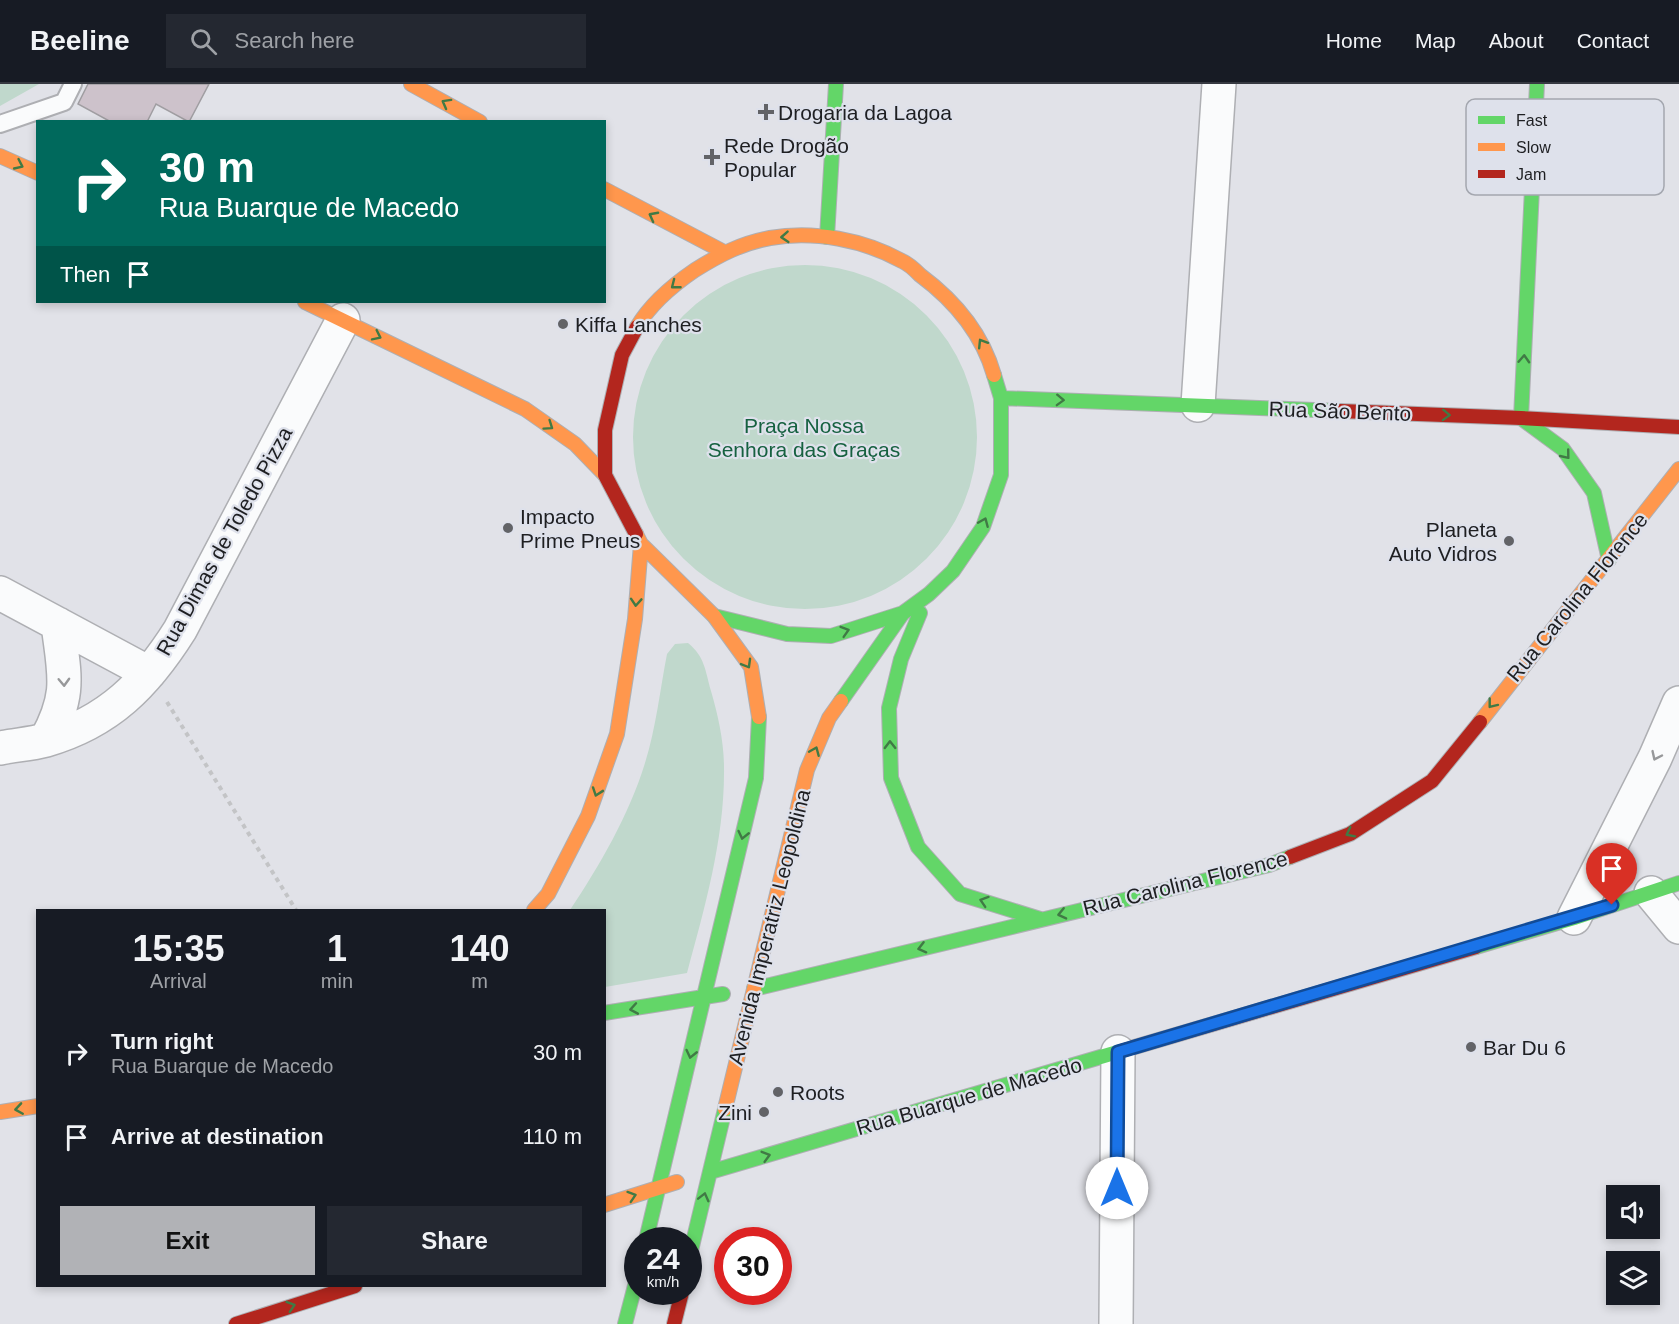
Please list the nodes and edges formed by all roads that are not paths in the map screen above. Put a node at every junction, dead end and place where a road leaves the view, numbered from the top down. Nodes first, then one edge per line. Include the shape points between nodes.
1 (73, 84) edge
2 (836, 84) edge
3 (1219, 84) edge
4 (1537, 84) edge
5 (413, 85) edge
6 (1536, 99) edge
7 (476, 120) edge
8 (0, 124) edge
9 (0, 156) edge
10 (36, 173) edge
11 (606, 190) edge
12 (1532, 195) edge
13 (827, 237) junction
14 (724, 252) junction
15 (307, 303) edge
16 (343, 320) junction
17 (1001, 398) junction
18 (1198, 405) junction
19 (1521, 418) junction
20 (1679, 427) edge
21 (1679, 469) edge
22 (605, 475) junction
23 (641, 544) junction
24 (1609, 560) junction
25 (0, 593) edge
26 (929, 594) junction
27 (903, 613) junction
28 (714, 616) junction
29 (58, 624) junction
30 (149, 673) junction
31 (1679, 703) edge
32 (46, 740) junction
33 (0, 748) edge
34 (1665, 888) edge
35 (535, 909) edge
36 (1574, 918) junction
37 (1040, 919) junction
38 (1679, 927) edge
39 (744, 990) junction
40 (704, 997) junction
41 (606, 1014) edge
42 (1118, 1052) junction
43 (36, 1106) edge
44 (0, 1112) edge
45 (710, 1172) junction
46 (659, 1188) junction
47 (606, 1204) edge
48 (649, 1227) edge
49 (697, 1227) edge
50 (352, 1287) edge
51 (630, 1305) edge
52 (679, 1305) edge
53 (236, 1324) edge
54 (625, 1324) edge
55 (674, 1324) edge
56 (1116, 1324) edge

1 - 8 lane via 64,102
2 - 13 main road
3 - 18 street
6 -> 4 main road
7 -> 5 main road
9 -> 10 main road
14 -> 11 main road
19 -> 12 main road
13 -> 14 main road via 770,238
17 -> 13 main road via 988,354 964,315 935,286 903,261 850,240
14 -> 22 main road via 673,285 643,317 622,355 605,430
15 - 16 main road
16 -> 22 main road via 525,409 575,444
16 - 30 street, Rua Dimas de Toledo Pizza via 180,630
17 -> 18 main road, Rua São Bento
26 -> 17 main road via 953,571 983,527 1001,475
18 -> 19 main road, Rua São Bento
19 - 20 main road, Rua São Bento
19 -> 24 main road via 1563,449 1594,493
21 - 24 main road, Rua Carolina Florence
22 - 23 main road
23 - 28 main road
23 -> 35 main road via 635,618 617,735 588,816 548,894
24 -> 37 main road, Rua Carolina Florence via 1432,781 1350,834 1269,865
25 - 29 street
26 - 27 main road
37 -> 26 main road via 960,894 918,847 891,778 889,708 901,659
28 -> 27 main road via 787,634 831,636
39 -> 27 main road, Avenida Imperatriz Leopoldina via 807,770 830,718
28 -> 40 main road via 752,667 759,716 756,778
29 - 30 street
29 -> 32 street via 64,699
30 - 32 street, Rua Dimas de Toledo Pizza via 114,709
31 -> 36 street
32 - 33 street, Rua Dimas de Toledo Pizza
34 - 36 main road, Rua Buarque de Macedo
34 - 38 street
36 - 42 main road, Rua Buarque de Macedo
37 -> 39 main road, Rua Carolina Florence
39 - 40 main road, Rua Carolina Florence
39 - 45 main road, Avenida Imperatriz Leopoldina
40 -> 41 main road, Rua Carolina Florence
40 -> 46 main road
45 -> 42 main road, Rua Buarque de Macedo
42 - 56 street
43 -> 44 main road
45 - 46 main road, Rua Buarque de Macedo
49 -> 45 main road, Avenida Imperatriz Leopoldina
47 -> 46 main road, Rua Buarque de Macedo
46 - 48 main road
53 -> 50 main road
51 - 54 main road
52 - 55 main road

